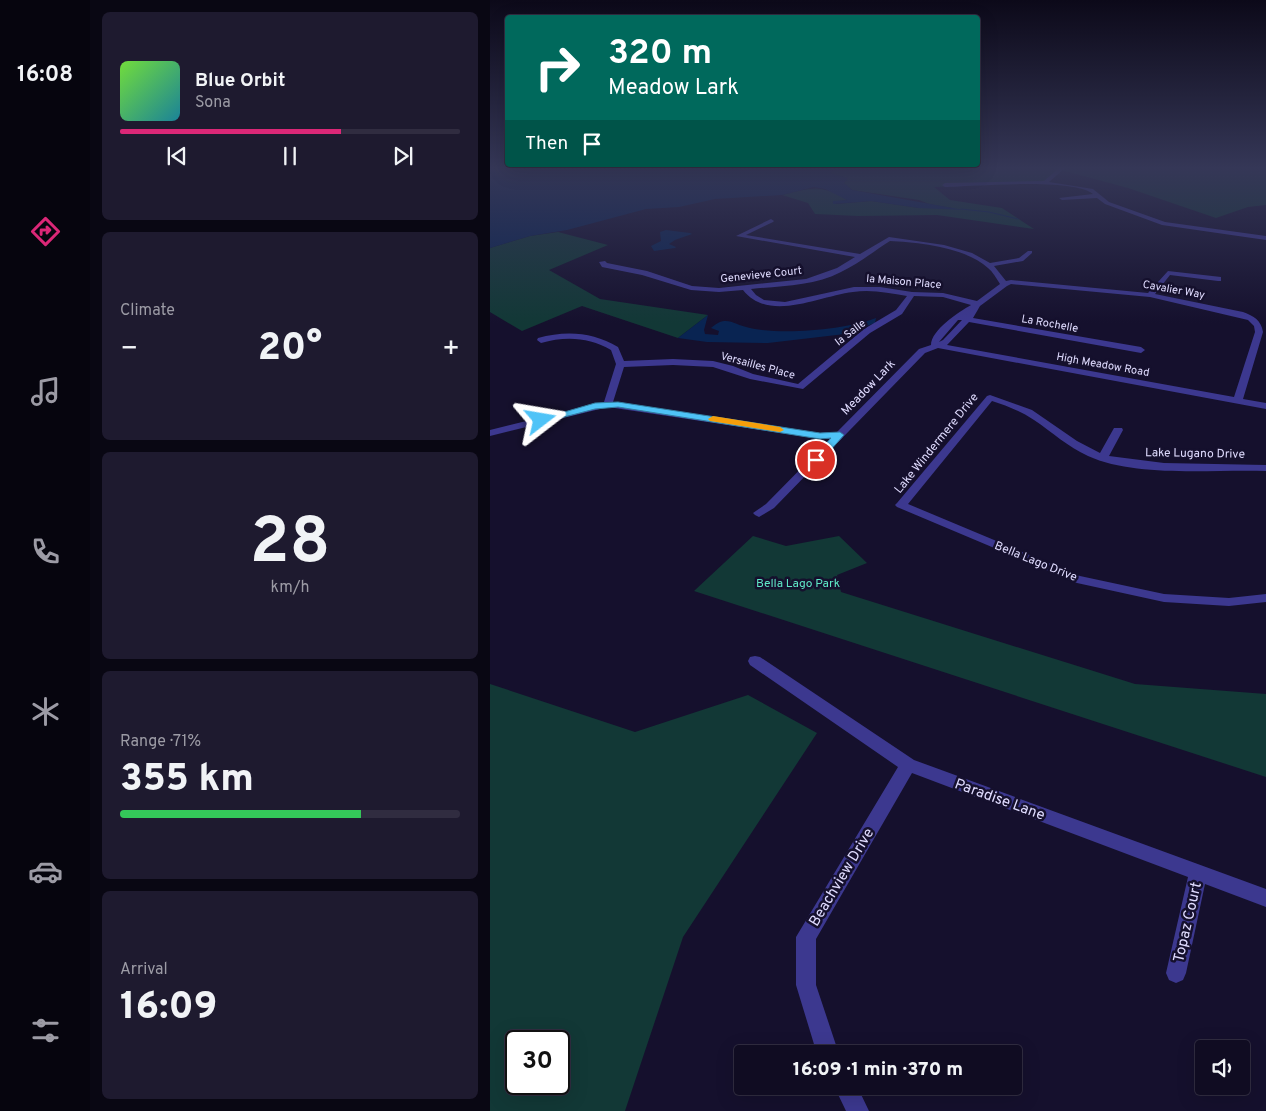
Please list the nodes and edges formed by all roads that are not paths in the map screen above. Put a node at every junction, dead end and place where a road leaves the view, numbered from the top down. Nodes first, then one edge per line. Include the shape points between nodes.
1 (1153, 220) edge
2 (771, 221) dead end
3 (1263, 230) dead end
4 (1258, 237) junction
5 (1266, 238) edge
6 (1030, 252) dead end
7 (861, 256) junction
8 (603, 262) dead end
9 (989, 265) junction
10 (1218, 279) dead end
11 (1004, 284) junction
12 (746, 288) junction
13 (912, 294) junction
14 (1150, 295) junction
15 (977, 304) junction
16 (956, 317) junction
17 (967, 319) junction
18 (541, 340) dead end
19 (935, 346) junction
20 (1141, 350) dead end
21 (620, 364) junction
22 (800, 388) joint
23 (990, 398) joint
24 (1238, 400) junction
25 (608, 404) junction
26 (1266, 406) edge
27 (1118, 430) dead end
28 (490, 433) edge
29 (840, 435) junction
30 (1103, 458) junction
31 (1266, 468) edge
32 (901, 505) joint
33 (759, 513) dead end
34 (1266, 598) edge
35 (755, 661) dead end
36 (908, 765) junction
37 (1198, 872) junction
38 (1266, 898) edge
39 (1176, 972) dead end
40 (825, 1045) edge
41 (850, 1095) edge
42 (858, 1111) edge

1 - 4 street
2 - 7 street via 739,236
3 - 4 street
4 - 5 street
6 - 9 street via 1021,260
7 - 9 street, Genevieve Court via 886,239 893,239 954,249
7 - 12 street, Genevieve Court via 823,277
8 - 12 street, Genevieve Court via 690,288
9 - 11 street
10 - 14 street via 1168,273
11 - 14 street, Cavalier Way via 1011,282
11 - 15 street
12 - 13 street, la Maison Place via 762,302 785,304 854,289
13 - 15 street, la Maison Place via 943,296
13 - 22 street, la Salle via 900,312 867,331
14 - 24 street, Cavalier Way via 1240,314 1258,324 1259,332
15 - 16 street
15 - 17 street, Meadow Lark
16 - 17 street, La Rochelle
16 - 19 street via 935,340
17 - 19 street, Meadow Lark via 946,342
17 - 20 street, La Rochelle
18 - 21 street via 552,336 595,340 615,349
19 - 24 street, High Meadow Road
19 - 29 street, Meadow Lark via 922,351
21 - 22 street, Versailles Place via 713,364
21 - 25 street
23 - 30 street, Lake Lugano Drive via 1029,413 1077,448
23 - 32 street, Lake Windermere Drive
24 - 26 street, High Meadow Road
25 - 28 street
25 - 29 street via 820,436
27 - 30 street
29 - 33 street, Meadow Lark via 770,506
30 - 31 street, Lake Lugano Drive via 1148,466
32 - 34 street, Bella Lago Drive via 1077,579 1164,598 1229,602
35 - 36 street, Paradise Lane
36 - 37 street, Paradise Lane
36 - 40 street, Beachview Drive via 806,937 806,985
37 - 38 street, Paradise Lane
37 - 39 street, Topaz Court
41 - 42 street

